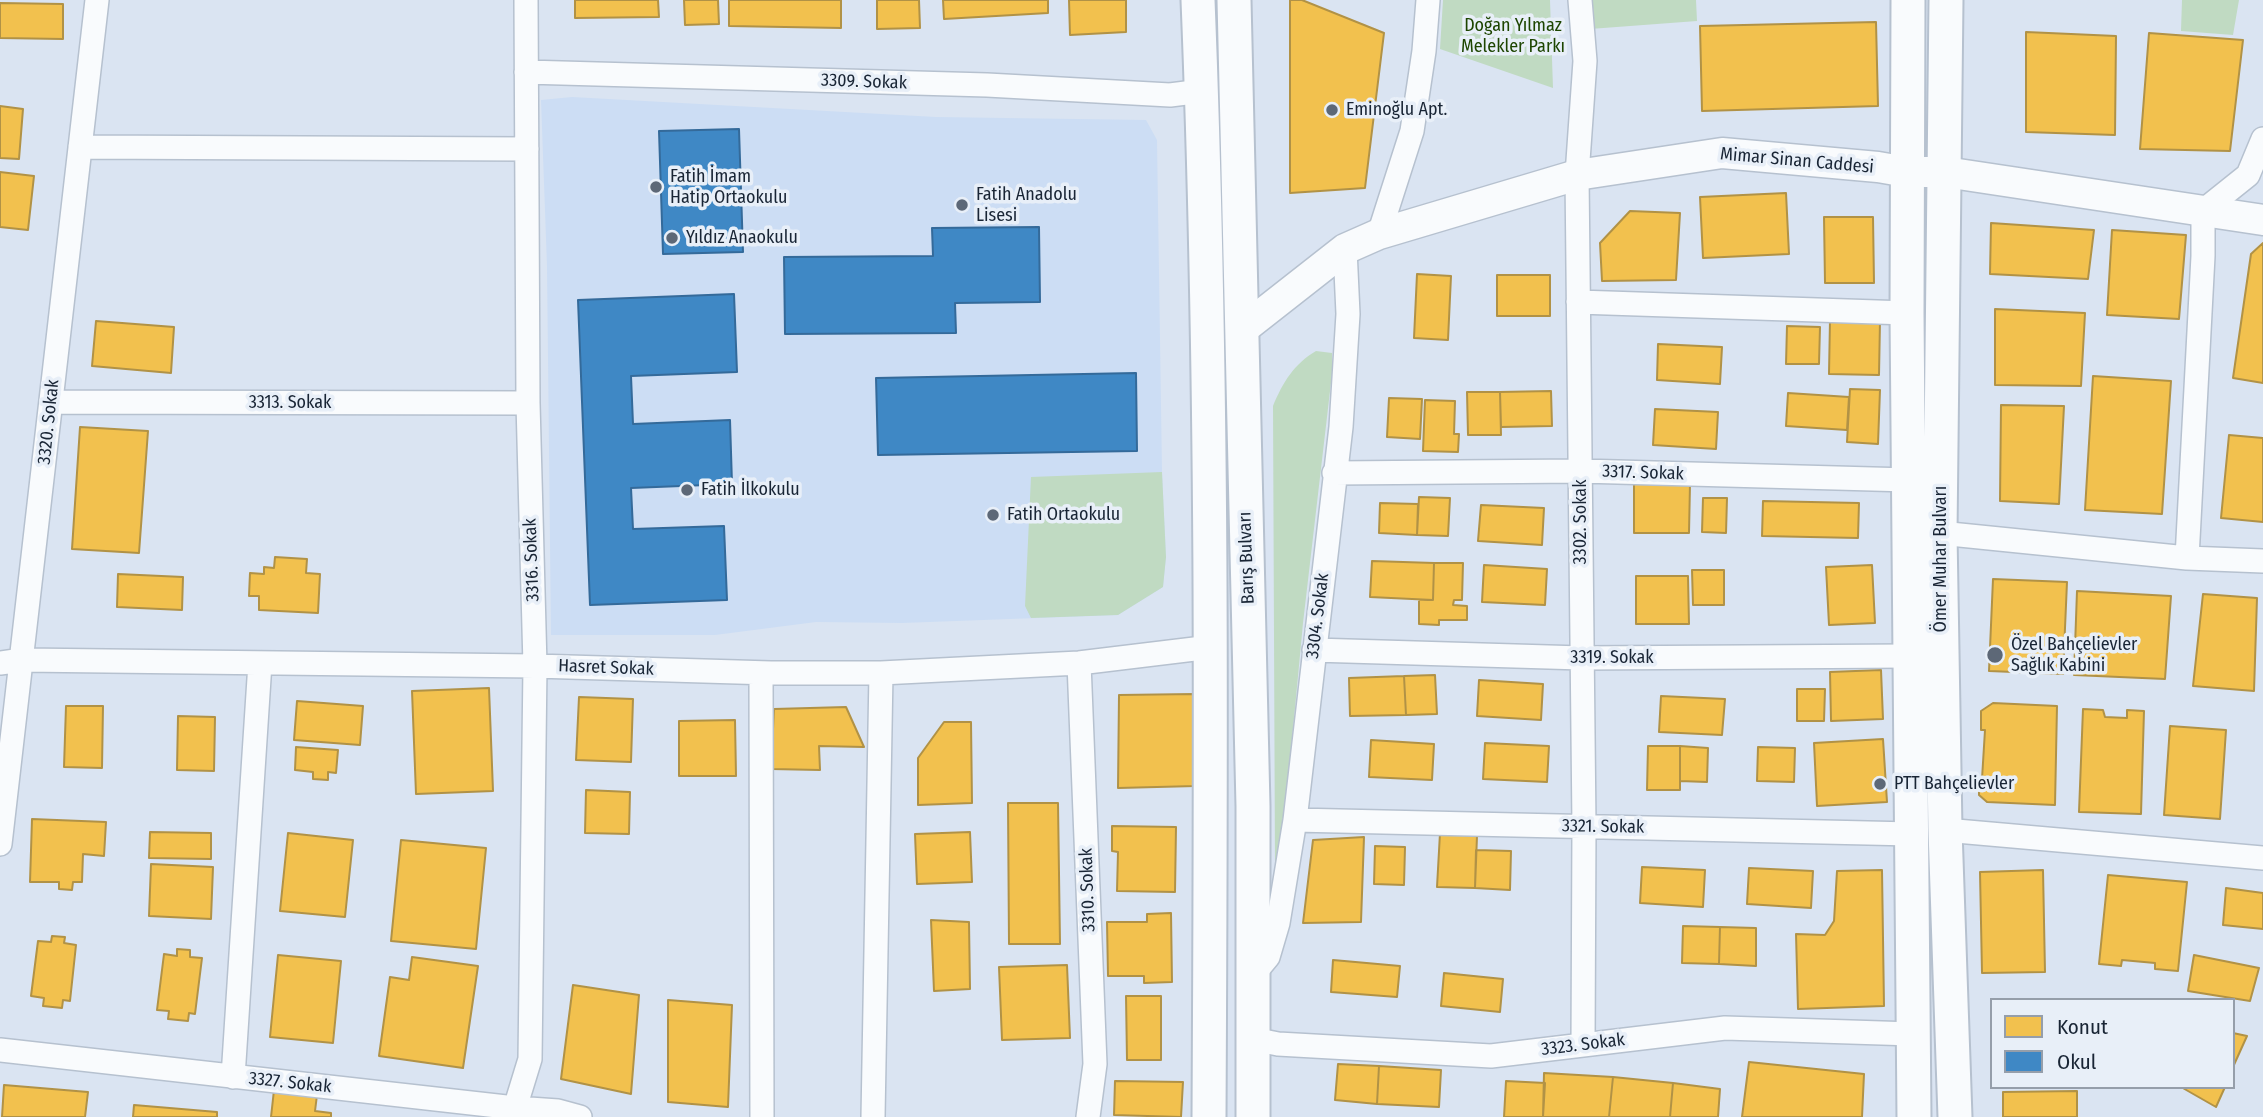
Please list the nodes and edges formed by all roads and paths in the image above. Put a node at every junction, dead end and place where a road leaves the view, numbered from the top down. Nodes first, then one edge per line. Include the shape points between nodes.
1 (97, 0) edge
2 (526, 0) edge
3 (1198, 0) edge
4 (1234, 0) edge
5 (1428, 0) edge
6 (1580, 0) edge
7 (1908, 0) edge
8 (1946, 0) edge
9 (526, 72) junction
10 (1202, 91) junction
11 (2263, 139) edge
12 (80, 146) junction
13 (527, 149) junction
14 (1907, 172) junction
15 (1945, 172) junction
16 (1577, 175) junction
17 (2203, 211) junction
18 (2263, 220) edge
19 (1379, 234) junction
20 (1345, 248) junction
21 (1578, 302) junction
22 (1907, 313) junction
23 (1243, 329) junction
24 (51, 402) junction
25 (528, 403) junction
26 (1581, 471) junction
27 (1334, 473) junction
28 (1909, 480) junction
29 (1940, 533) junction
30 (2187, 558) junction
31 (2263, 561) edge
32 (1212, 647) junction
33 (1314, 650) junction
34 (1910, 656) junction
35 (1582, 658) junction
36 (11, 662) edge
37 (260, 663) junction
38 (1079, 663) junction
39 (535, 666) junction
40 (761, 673) junction
41 (881, 673) junction
42 (1295, 820) junction
43 (1584, 827) junction
44 (1945, 830) junction
45 (1912, 834) junction
46 (0, 844) edge
47 (2263, 858) edge
48 (1253, 975) junction
49 (1913, 1034) junction
50 (1253, 1039) junction
51 (1583, 1045) junction
52 (0, 1050) edge
53 (233, 1077) junction
54 (512, 1113) edge
55 (580, 1117) edge
56 (762, 1117) edge
57 (873, 1117) edge
58 (1088, 1117) edge
59 (1209, 1117) edge
60 (1253, 1117) edge
61 (1914, 1117) edge
62 (1955, 1117) edge

1 - 12 street, 3320. Sokak
2 - 9 street, 3316. Sokak
3 - 10 main road, Barış Bulvarı
4 - 23 main road, Barış Bulvarı
5 - 19 street via 1412,131
6 - 16 street, 3302. Sokak via 1584,61
7 - 14 main road, Ömer Muhar Bulvarı
8 - 15 main road, Ömer Muhar Bulvarı
9 - 10 street, 3309. Sokak via 1170,95
9 - 13 street, 3316. Sokak
10 - 32 main road, Barış Bulvarı
11 - 17 street via 2248,175
12 - 13 street
12 - 24 street, 3320. Sokak
13 - 25 street, 3316. Sokak
14 - 15 street, Mimar Sinan Caddesi
14 - 16 street, Mimar Sinan Caddesi via 1722,153
14 - 22 main road, Ömer Muhar Bulvarı
15 - 17 street, Mimar Sinan Caddesi
15 - 29 main road, Ömer Muhar Bulvarı
16 - 19 street, Mimar Sinan Caddesi
16 - 21 street, 3302. Sokak
17 - 18 street, Mimar Sinan Caddesi
17 - 30 street
19 - 20 street, Mimar Sinan Caddesi
20 - 23 street, Mimar Sinan Caddesi
20 - 27 street, 3304. Sokak via 1348,314
21 - 22 street
21 - 26 street, 3302. Sokak
22 - 28 main road, Ömer Muhar Bulvarı
23 - 48 main road, Barış Bulvarı
24 - 25 street, 3313. Sokak
24 - 36 street, 3320. Sokak
25 - 39 street, 3316. Sokak
26 - 27 street, 3317. Sokak
26 - 28 street, 3317. Sokak
26 - 35 street, 3302. Sokak
27 - 33 street, 3304. Sokak
28 - 34 main road, Ömer Muhar Bulvarı
29 - 30 street
29 - 44 main road, Ömer Muhar Bulvarı
30 - 31 street
32 - 38 street, Hasret Sokak
32 - 59 main road, Barış Bulvarı
33 - 35 street, 3319. Sokak
33 - 42 street, 3304. Sokak
34 - 35 street, 3319. Sokak
34 - 45 main road, Ömer Muhar Bulvarı
35 - 43 street, 3302. Sokak
36 - 37 street, Hasret Sokak
36 - 46 street, 3320. Sokak
37 - 39 street, Hasret Sokak
37 - 53 street
38 - 41 street, Hasret Sokak
38 - 58 street, 3310. Sokak via 1095,1064
39 - 40 street, Hasret Sokak
39 - 54 street, 3316. Sokak via 530,1059
40 - 41 street, Hasret Sokak
40 - 56 street
41 - 57 street
42 - 43 street, 3321. Sokak
42 - 48 street, 3304. Sokak via 1278,923 1268,957
43 - 45 street, 3321. Sokak
43 - 51 street, 3302. Sokak
44 - 47 street
44 - 62 main road, Ömer Muhar Bulvarı
45 - 49 main road, Ömer Muhar Bulvarı
48 - 50 main road, Barış Bulvarı
49 - 51 street, 3323. Sokak via 1725,1028
49 - 61 main road, Ömer Muhar Bulvarı
50 - 51 street, 3323. Sokak via 1491,1056
50 - 60 main road, Barış Bulvarı
52 - 53 street, 3327. Sokak
53 - 54 street, 3327. Sokak
54 - 55 street, 3327. Sokak via 558,1111

